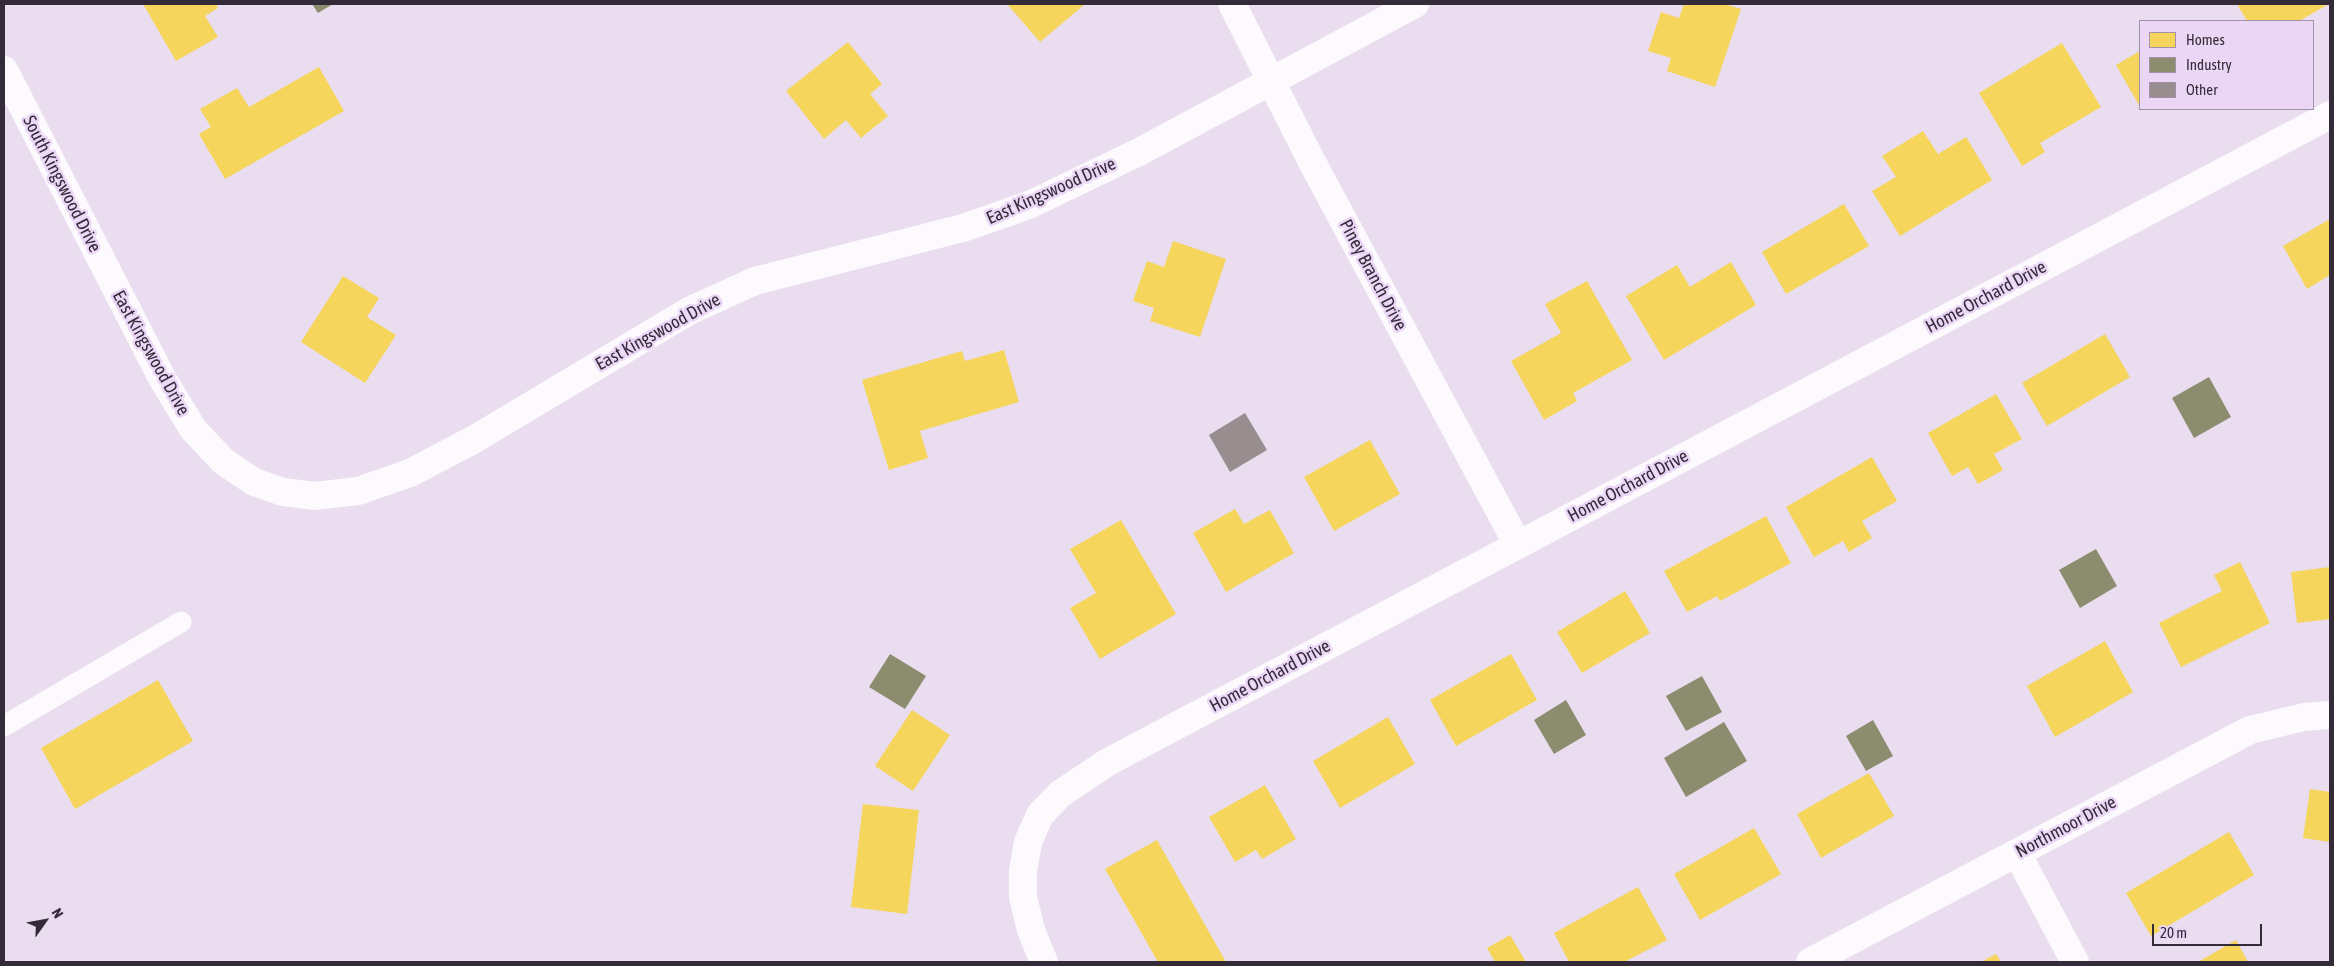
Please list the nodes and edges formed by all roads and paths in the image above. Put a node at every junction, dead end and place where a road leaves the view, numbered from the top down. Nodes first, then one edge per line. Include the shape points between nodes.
1 (1232, 4) edge
2 (1415, 4) edge
3 (1271, 81) junction
4 (6, 82) edge
5 (2330, 115) edge
6 (106, 270) joint
7 (1518, 545) junction
8 (181, 622) dead end
9 (2330, 715) edge
10 (4, 726) edge
11 (2017, 853) junction
12 (1044, 962) edge
13 (1810, 962) edge
14 (2075, 962) edge

1 - 3 street, Piney Branch Drive
2 - 3 street, East Kingswood Drive
3 - 6 street, East Kingswood Drive via 1139,152 1029,205 963,228 755,281 689,311 473,440 410,473 358,491 315,496 283,492 254,482 223,461 193,429 162,378
3 - 7 street, Piney Branch Drive
4 - 6 street, South Kingswood Drive
5 - 7 street, Home Orchard Drive
7 - 12 street, Home Orchard Drive via 1108,762 1060,794 1040,816 1028,842 1023,871 1023,897
8 - 10 lane
9 - 11 street, Northmoor Drive via 2304,717 2250,730
11 - 13 street, Northmoor Drive
11 - 14 street

